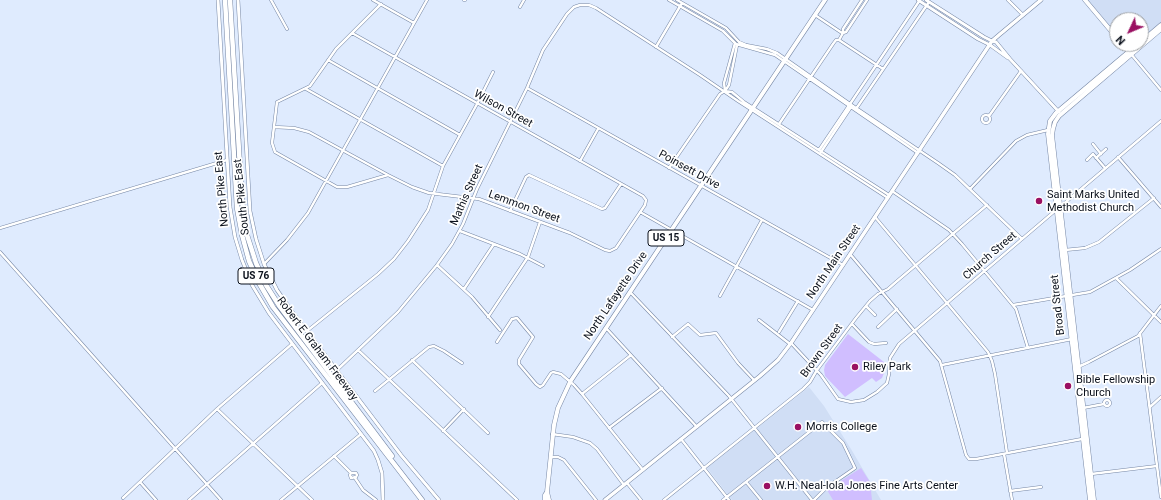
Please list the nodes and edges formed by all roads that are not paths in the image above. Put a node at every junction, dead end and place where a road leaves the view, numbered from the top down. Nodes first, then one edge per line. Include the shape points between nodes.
1 (218, 0) edge
2 (225, 0) edge
3 (230, 0) edge
4 (238, 0) edge
5 (271, 0) edge
6 (373, 0) edge
7 (427, 0) edge
8 (524, 0) edge
9 (669, 0) edge
10 (677, 0) edge
11 (825, 0) edge
12 (862, 0) edge
13 (867, 0) edge
14 (919, 0) edge
15 (1008, 0) edge
16 (1041, 0) edge
17 (1085, 0) edge
18 (927, 2) edge
19 (682, 3) junction
20 (381, 4) junction
21 (680, 6) junction
22 (520, 7) dead end
23 (815, 15) junction
24 (1022, 15) junction
25 (414, 23) junction
26 (1161, 25) edge
27 (1109, 28) edge
28 (287, 29) dead end
29 (1161, 29) edge
30 (352, 33) junction
31 (843, 33) junction
32 (1149, 35) edge
33 (738, 40) junction
34 (839, 40) junction
35 (991, 43) junction
36 (736, 44) junction
37 (656, 47) junction
38 (1130, 53) junction
39 (395, 58) junction
40 (1010, 59) junction
41 (328, 60) junction
42 (785, 60) junction
43 (876, 65) junction
44 (883, 69) junction
45 (1021, 71) junction
46 (493, 72) dead end
47 (810, 78) junction
48 (378, 88) junction
49 (527, 88) junction
50 (306, 89) junction
51 (1161, 90) edge
52 (725, 91) junction
53 (478, 104) junction
54 (850, 106) junction
55 (752, 109) junction
56 (856, 109) junction
57 (1060, 113) junction
58 (989, 116) dead end
59 (361, 119) junction
60 (1161, 121) edge
61 (510, 122) junction
62 (778, 125) junction
63 (274, 127) junction
64 (598, 129) junction
65 (1050, 130) junction
66 (460, 135) junction
67 (1093, 144) dead end
68 (1106, 149) dead end
69 (343, 150) junction
70 (820, 151) junction
71 (918, 151) junction
72 (1101, 154) junction
73 (1118, 157) junction
74 (1096, 158) junction
75 (228, 160) junction
76 (1087, 160) dead end
77 (580, 161) junction
78 (443, 166) junction
79 (670, 168) junction
80 (1105, 168) junction
81 (388, 175) junction
82 (326, 181) junction
83 (621, 184) junction
84 (701, 186) junction
85 (970, 189) junction
86 (892, 191) junction
87 (433, 194) junction
88 (888, 196) junction
89 (473, 198) junction
90 (1154, 198) junction
91 (987, 205) junction
92 (1161, 207) edge
93 (1058, 208) junction
94 (510, 211) junction
95 (640, 212) junction
96 (875, 217) junction
97 (762, 220) junction
98 (540, 222) junction
99 (0, 228) edge
100 (671, 230) junction
101 (460, 231) junction
102 (953, 234) junction
103 (1022, 239) junction
104 (494, 244) junction
105 (1161, 249) edge
106 (1063, 250) junction
107 (0, 252) edge
108 (850, 254) junction
109 (528, 257) junction
110 (264, 264) junction
111 (843, 265) junction
112 (916, 265) junction
113 (437, 266) junction
114 (543, 266) dead end
115 (736, 266) junction
116 (985, 271) junction
117 (1116, 278) junction
118 (464, 289) junction
119 (630, 292) junction
120 (882, 292) junction
121 (720, 296) dead end
122 (1068, 297) junction
123 (798, 301) junction
124 (948, 303) junction
125 (1013, 305) junction
126 (866, 306) junction
127 (1161, 306) edge
128 (897, 309) junction
129 (813, 310) junction
130 (875, 315) dead end
131 (1154, 315) junction
132 (488, 317) junction
133 (759, 320) dead end
134 (1161, 322) edge
135 (852, 324) junction
136 (878, 327) dead end
137 (606, 328) junction
138 (500, 330) dead end
139 (915, 331) junction
140 (307, 332) junction
141 (779, 332) dead end
142 (1140, 333) junction
143 (672, 337) junction
144 (1073, 339) junction
145 (497, 342) dead end
146 (886, 343) dead end
147 (292, 344) junction
148 (791, 344) junction
149 (1028, 348) junction
150 (358, 350) junction
151 (630, 355) junction
152 (990, 355) junction
153 (412, 360) junction
154 (462, 363) dead end
155 (942, 365) junction
156 (1076, 367) junction
157 (337, 370) junction
158 (817, 370) junction
159 (389, 380) junction
160 (754, 380) junction
161 (570, 382) junction
162 (322, 383) junction
163 (662, 388) junction
164 (375, 390) dead end
165 (582, 394) junction
166 (1161, 397) edge
167 (731, 399) junction
168 (1104, 404) dead end
169 (1150, 407) junction
170 (1083, 408) junction
171 (217, 409) junction
172 (464, 409) junction
173 (697, 427) junction
174 (610, 428) junction
175 (754, 428) junction
176 (443, 431) junction
177 (488, 432) dead end
178 (361, 434) junction
179 (552, 434) junction
180 (681, 439) junction
181 (1082, 439) junction
182 (252, 444) junction
183 (176, 448) junction
184 (1007, 453) junction
185 (1004, 454) junction
186 (334, 456) junction
187 (550, 457) junction
188 (778, 458) junction
189 (1156, 466) junction
190 (704, 468) junction
191 (643, 470) junction
192 (1091, 474) junction
193 (140, 482) junction
194 (747, 483) junction
195 (207, 484) junction
196 (625, 484) junction
197 (297, 486) junction
198 (1041, 487) dead end
199 (1010, 491) junction
200 (546, 496) edge
201 (1161, 497) edge
202 (123, 498) dead end
203 (728, 499) edge
204 (156, 500) edge
205 (189, 500) edge
206 (221, 500) edge
207 (281, 500) edge
208 (312, 500) edge
209 (376, 500) edge
210 (383, 500) edge
211 (422, 500) edge
212 (426, 500) edge
213 (439, 500) edge
214 (517, 500) edge
215 (549, 500) edge
216 (596, 500) edge
217 (606, 500) edge
218 (641, 500) edge
219 (664, 500) edge
220 (724, 500) edge
221 (761, 500) edge
222 (813, 500) edge
223 (1012, 500) edge
224 (1090, 500) edge
225 (1094, 500) edge

1 - 75 street, North Pike East
2 - 211 highway, Robert E Graham Freeway / US 76 via 238,208 249,261 273,307
3 - 212 highway, Robert E Graham Freeway / US 76 via 242,201 247,234 256,263 280,307
4 - 110 street, South Pike East via 250,204 256,239
5 - 28 street
6 - 20 street
7 - 25 street
8 - 22 street
9 - 21 street
10 - 19 street
11 - 23 main road, North Lafayette Drive / US 15
12 - 31 street
13 - 31 street
14 - 18 street
14 - 43 street
15 - 24 street
16 - 24 main road, North Main Street
17 - 27 main road
18 - 35 street
18 - 44 street
19 - 21 street
19 - 33 street via 726,28
20 - 25 street
20 - 30 street
21 - 36 street via 723,31
21 - 37 street
23 - 31 street
23 - 42 main road, North Lafayette Drive / US 15
24 - 35 main road, North Main Street
25 - 39 street
26 - 32 main road
29 - 38 main road
30 - 39 street, Wilson Street
30 - 41 street
31 - 34 street
33 - 36 street
33 - 42 street via 746,45 771,50
34 - 43 street
34 - 47 street via 834,41
35 - 40 street
35 - 40 street via 996,42
35 - 71 main road, North Main Street
36 - 42 street via 771,53
36 - 52 street via 724,83
37 - 49 street, Mathis Street via 591,5 578,5 567,14 547,44
37 - 52 street
38 - 51 street
38 - 57 main road
39 - 48 street
39 - 53 street, Wilson Street
40 - 45 street
41 - 48 street
41 - 50 street
42 - 47 street
42 - 55 main road, North Lafayette Drive / US 15
43 - 44 street
43 - 54 street
44 - 56 street
45 - 57 street
45 - 58 street
46 - 53 street
47 - 54 street
47 - 62 street
48 - 59 street
48 - 66 street
49 - 61 street, Mathis Street
49 - 64 street, Poinsett Drive
50 - 59 street
50 - 63 street via 277,102
52 - 55 street via 731,91
52 - 79 street via 720,94
53 - 61 street, Wilson Street
53 - 66 street
54 - 56 street
54 - 70 street
55 - 62 street
55 - 84 main road, North Lafayette Drive / US 15
56 - 71 street
57 - 65 main road
59 - 69 street
59 - 78 street
60 - 73 street, Church Street
61 - 77 street, Wilson Street
61 - 89 street, Mathis Street
62 - 70 street
63 - 69 street, Lemmon Street via 309,132
63 - 82 street via 272,145 275,152
64 - 77 street
64 - 79 street, Poinsett Drive
65 - 85 street via 1027,135 1016,141
65 - 93 main road, Broad Street
66 - 78 street
67 - 72 street
68 - 72 street
69 - 81 street, Lemmon Street
69 - 82 street
70 - 88 street
71 - 85 street via 951,172
71 - 86 main road, North Main Street
72 - 74 street
73 - 80 street, Church Street
73 - 90 street
74 - 76 street via 1093,154
74 - 80 street
75 - 99 street
75 - 147 street, North Pike East via 232,218 242,260 261,301
77 - 83 street, Wilson Street
78 - 87 street
79 - 84 street, Poinsett Drive
80 - 93 street, Church Street
81 - 82 street via 345,187 337,187
81 - 87 street, Lemmon Street
82 - 110 street via 301,224
83 - 94 street via 605,208 601,209 529,175
83 - 95 street, Wilson Street via 646,200
84 - 97 street, Poinsett Drive
84 - 100 main road, North Lafayette Drive / US 15
85 - 91 street
86 - 88 main road, North Main Street
86 - 102 street
87 - 89 street, Lemmon Street
87 - 140 street via 423,218 394,259
88 - 96 main road, North Main Street
89 - 94 street, Lemmon Street
89 - 101 street, Mathis Street
90 - 92 street
90 - 106 street via 1099,242 1085,248
91 - 102 street, Brown Street
91 - 103 street
93 - 103 street, Church Street
93 - 106 main road, Broad Street
94 - 98 street, Lemmon Street
95 - 98 street, Lemmon Street via 618,246 612,250 605,250 574,234
95 - 100 street
96 - 108 main road, North Main Street
96 - 112 street
97 - 111 street, Poinsett Drive
97 - 115 street
98 - 109 street
100 - 115 street
100 - 119 main road, North Lafayette Drive / US 15
101 - 104 street
101 - 113 street, Mathis Street
102 - 112 street, Brown Street
102 - 116 street
103 - 116 street, Church Street
104 - 109 street
104 - 118 street
105 - 117 street
106 - 122 main road, Broad Street
107 - 183 street
108 - 111 main road, North Main Street
108 - 120 street
109 - 114 street
109 - 132 street
110 - 140 street, South Pike East via 277,290
111 - 129 main road, North Main Street
112 - 120 street, Brown Street
112 - 124 street
113 - 118 street
113 - 150 street, Mathis Street via 398,312
115 - 121 street
115 - 123 street
116 - 124 street, Church Street
116 - 125 street
117 - 122 street via 1090,292
117 - 131 street
118 - 132 street
119 - 137 main road, North Lafayette Drive / US 15
119 - 143 street
120 - 126 street, Brown Street
120 - 128 street
122 - 125 street
122 - 144 main road, Broad Street
123 - 129 street
123 - 141 street
124 - 139 street, Church Street
124 - 152 street
125 - 149 street
126 - 130 street
126 - 135 street, Brown Street
127 - 131 street
128 - 136 street
128 - 139 street
129 - 148 main road, North Main Street
131 - 134 street
131 - 142 street
132 - 138 street
133 - 148 street
135 - 146 street via 869,342
135 - 158 street, Brown Street
137 - 151 street
137 - 161 main road, North Lafayette Drive / US 15
139 - 155 street
139 - 158 street, Church Street via 893,352 885,386 864,400 843,401 835,396
140 - 157 street, South Pike East
142 - 156 street
142 - 169 street
143 - 160 street via 688,324 700,335 716,333
143 - 167 street
144 - 149 street
144 - 156 main road, Broad Street
145 - 161 street via 512,319 517,318 533,337 519,364 540,386 553,372 561,374
147 - 162 street, North Pike East
147 - 171 street
148 - 158 street
148 - 160 main road, North Main Street via 778,360
149 - 152 street
150 - 157 street, Mathis Street
150 - 159 street
151 - 163 street
151 - 165 street
152 - 155 street
152 - 184 street
153 - 154 street via 428,347 434,346
153 - 159 street
153 - 172 street
155 - 185 street via 966,455 969,459 976,459
156 - 170 main road, Broad Street
156 - 181 main road, Broad Street
157 - 213 street, South Pike East via 401,455
158 - 175 street, Brown Street via 807,385
159 - 164 street
159 - 176 street
160 - 167 main road, North Main Street
161 - 165 street
161 - 179 main road, North Lafayette Drive / US 15 via 558,408
162 - 178 street, North Pike East
162 - 182 street
163 - 173 street
163 - 174 street
165 - 174 street
166 - 169 street
167 - 173 main road, North Main Street
167 - 175 street
168 - 170 street
169 - 189 street
170 - 192 main road, Broad Street
171 - 182 street
171 - 183 street
172 - 176 street
172 - 177 street
173 - 180 main road, North Main Street
174 - 191 street
175 - 188 street
175 - 190 street, Brown Street
176 - 214 street
178 - 186 street
178 - 210 street, North Pike East via 380,464
179 - 187 main road, North Lafayette Drive / US 15
179 - 196 street via 590,443
180 - 190 street
180 - 191 main road, North Main Street
181 - 184 street
181 - 224 main road, Broad Street
182 - 195 street
182 - 197 street
183 - 193 street
183 - 195 street
184 - 185 street
185 - 199 street
186 - 197 street
186 - 209 street via 352,473 351,477 355,478 363,490
187 - 200 main road, North Lafayette Drive / US 15
187 - 216 street via 564,460
188 - 194 street
188 - 222 street
188 - 222 street via 822,422 843,443 855,468
189 - 192 street
189 - 201 street
190 - 203 street
190 - 219 street, Brown Street
191 - 196 main road, North Main Street
192 - 225 main road, Broad Street
193 - 202 street
193 - 204 street
194 - 203 street
194 - 221 street
195 - 205 street
195 - 206 street
196 - 217 main road, North Main Street
196 - 218 street
197 - 207 street
197 - 208 street
198 - 199 street
199 - 223 street
200 - 215 main road, North Lafayette Drive
203 - 220 street

